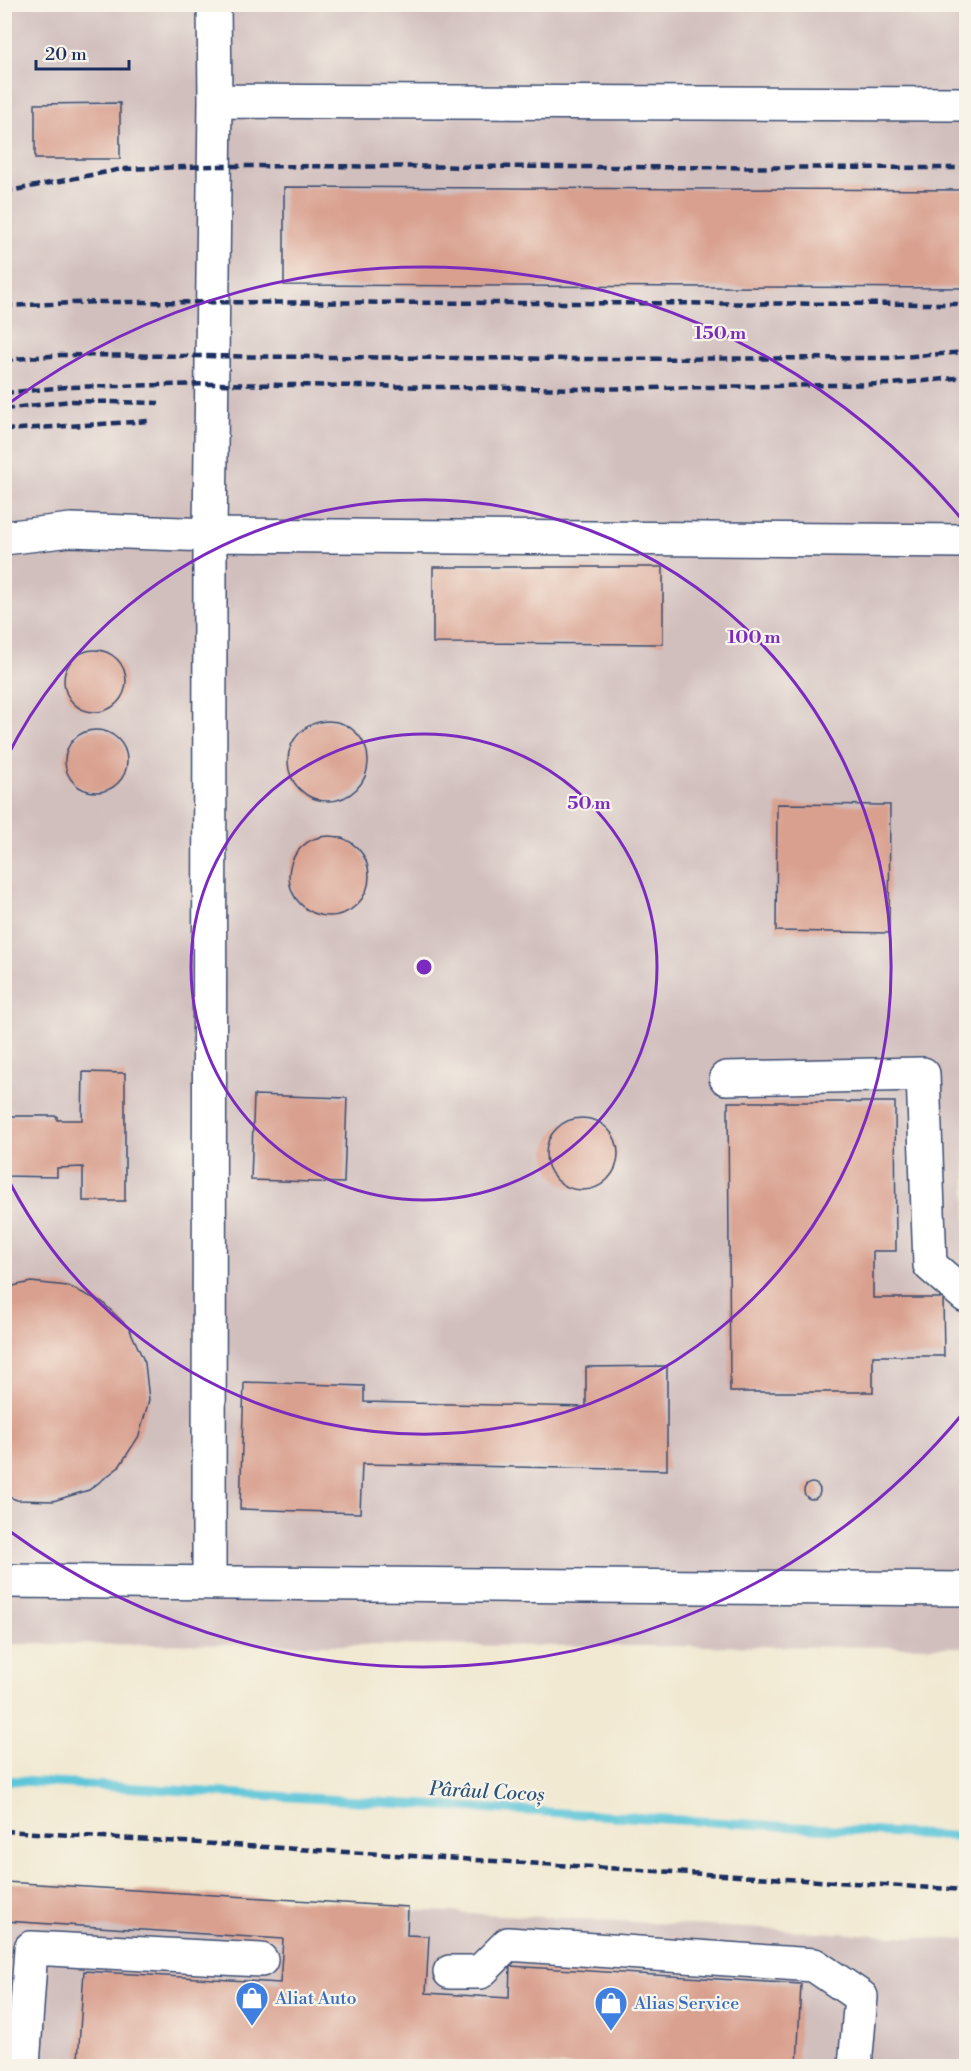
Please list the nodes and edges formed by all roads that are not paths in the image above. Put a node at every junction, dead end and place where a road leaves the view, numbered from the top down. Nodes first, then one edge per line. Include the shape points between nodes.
1 (214, 4) edge
2 (215, 101) junction
3 (966, 104) edge
4 (210, 535) junction
5 (4, 538) edge
6 (966, 541) edge
7 (726, 1078) dead end
8 (966, 1296) edge
9 (4, 1581) edge
10 (209, 1583) junction
11 (966, 1588) edge
12 (261, 1960) dead end
13 (450, 1972) dead end
14 (23, 2067) edge
15 (855, 2067) edge

1 - 2 lane
2 - 3 lane
2 - 4 lane
4 - 5 lane via 71,530
4 - 6 lane
4 - 10 lane
7 - 8 lane via 923,1074 930,1265
9 - 10 lane
10 - 11 lane
12 - 14 lane via 31,1948
13 - 15 lane via 480,1972 508,1944 814,1965 861,1997

